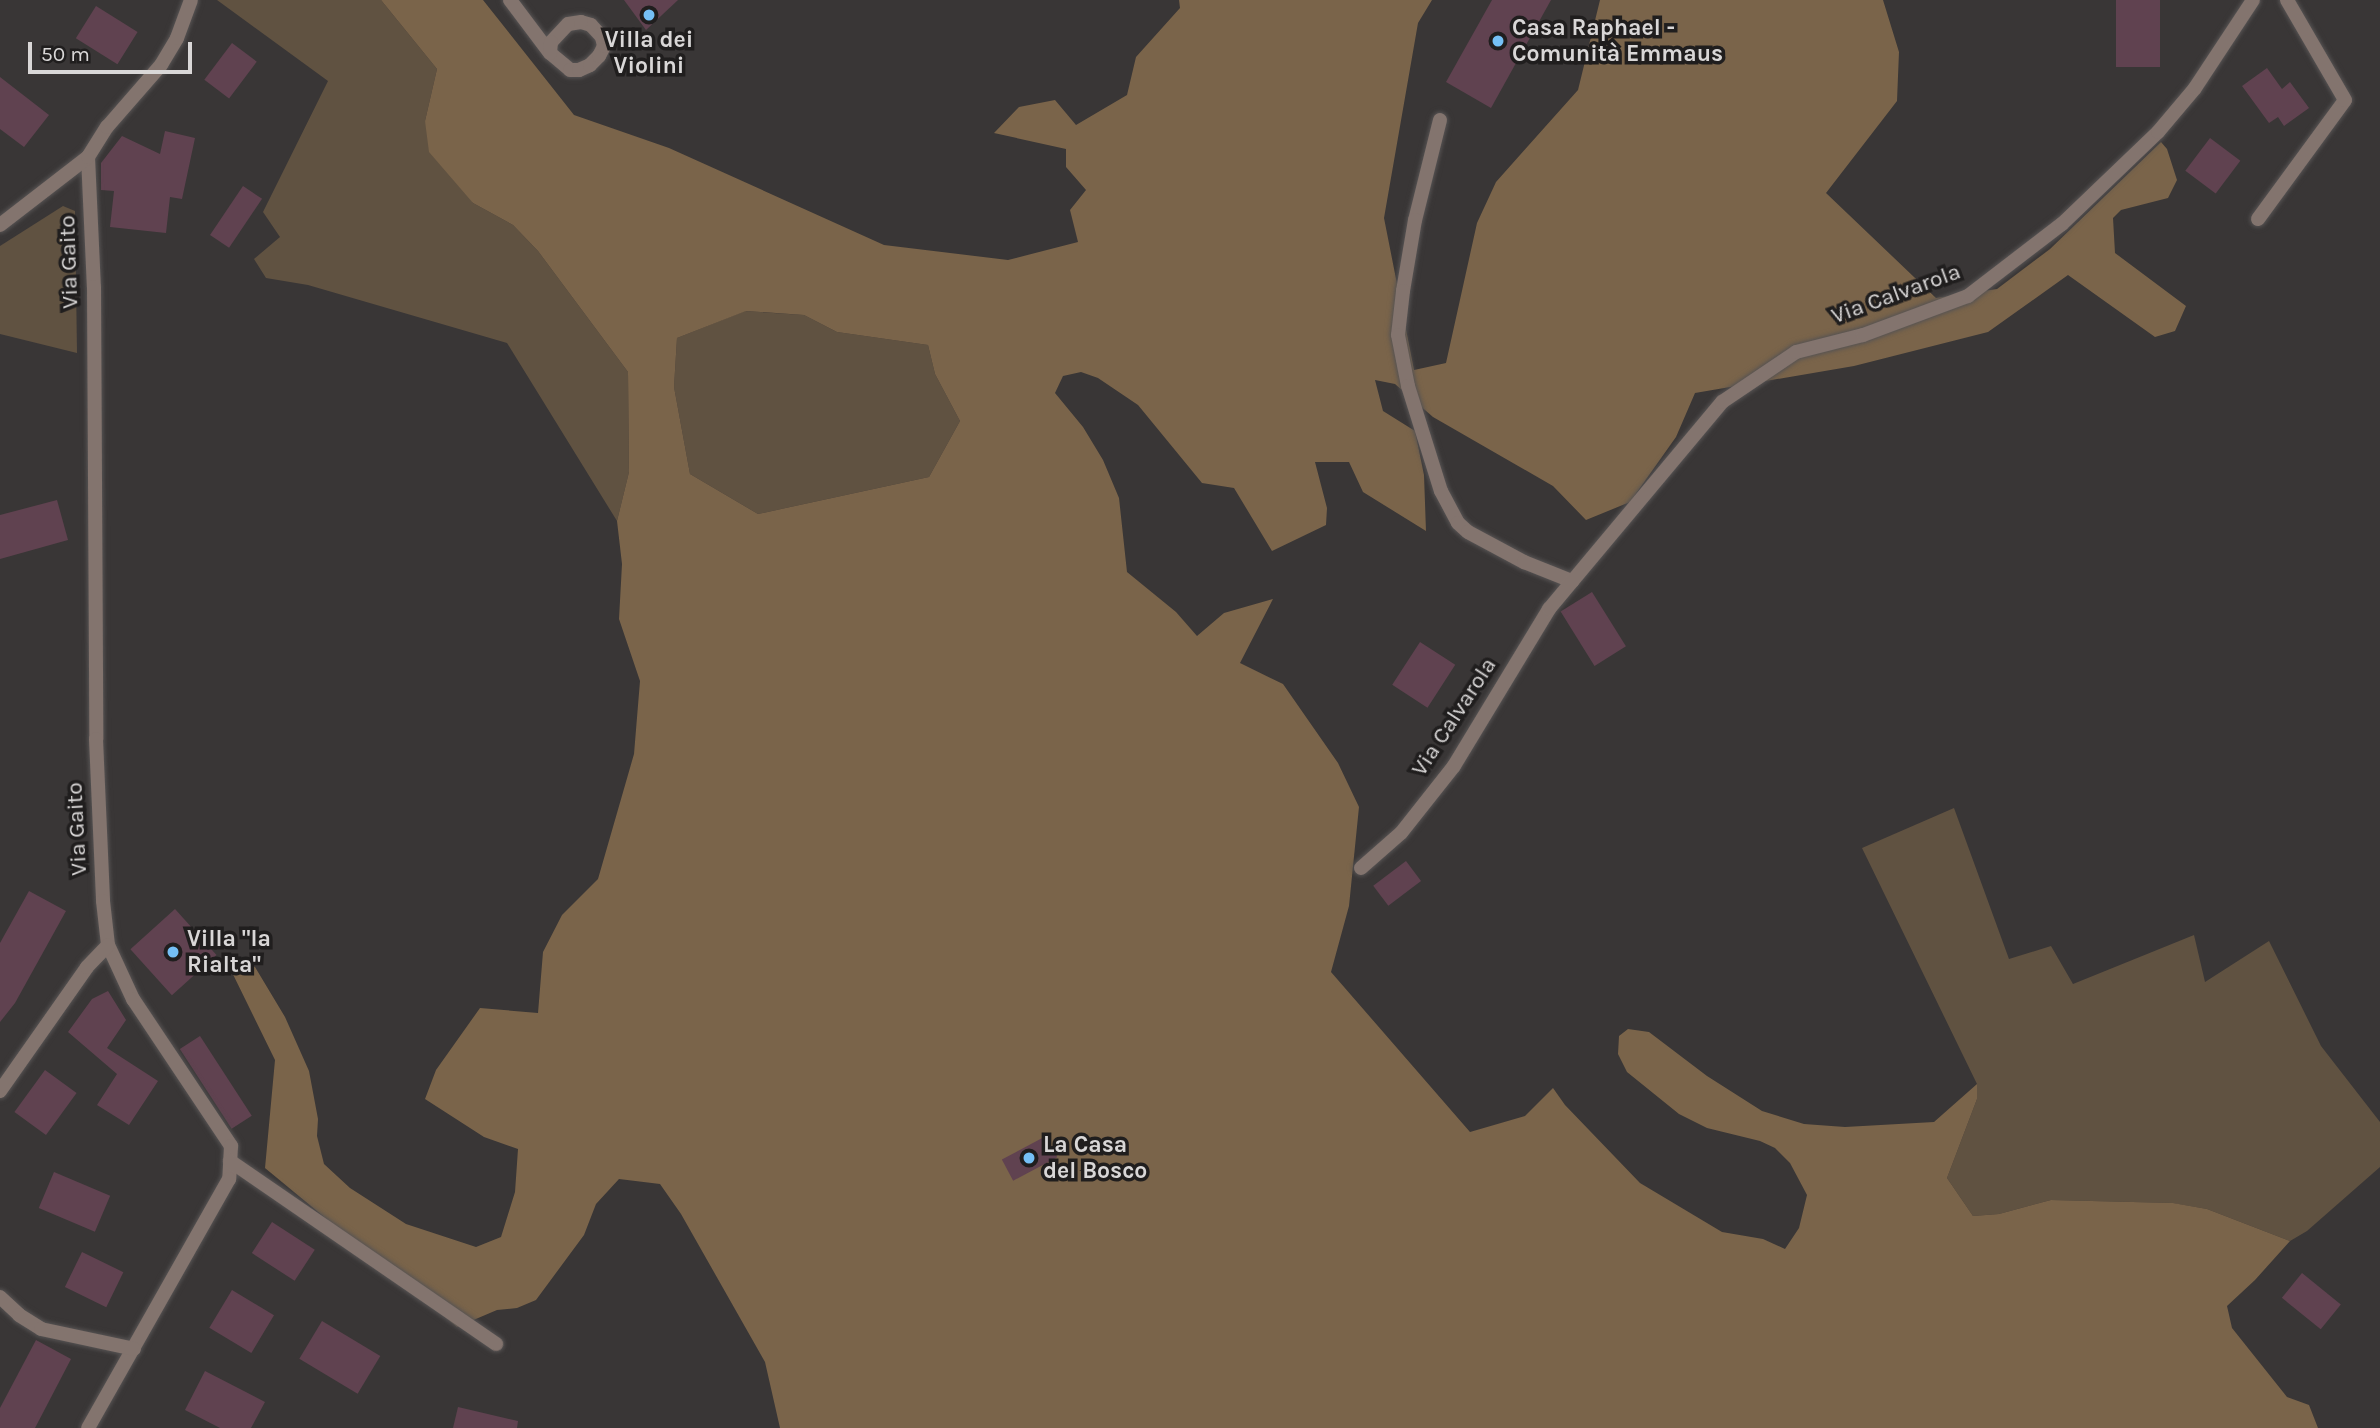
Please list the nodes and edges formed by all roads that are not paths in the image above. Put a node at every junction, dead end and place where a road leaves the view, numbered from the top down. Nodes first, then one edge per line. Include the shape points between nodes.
1 (191, 0) edge
2 (510, 0) edge
3 (2253, 0) edge
4 (2287, 0) edge
5 (550, 53) dead end
6 (1440, 120) dead end
7 (88, 157) junction
8 (2258, 219) dead end
9 (0, 225) edge
10 (1572, 581) junction
11 (1362, 868) dead end
12 (108, 944) junction
13 (0, 1091) edge
14 (230, 1161) junction
15 (0, 1297) edge
16 (496, 1344) dead end
17 (134, 1349) junction
18 (88, 1428) edge

1 - 7 street via 161,65 107,127
2 - 5 street
3 - 10 street, Via Calvarola via 2188,97 2062,224 1968,296 1863,335 1796,352 1722,401
4 - 8 street via 2345,100
6 - 10 street via 1403,291 1398,335 1408,386 1444,499 1458,523 1468,533 1524,562
7 - 9 street
7 - 12 street, Via Gaito via 94,287 96,739
10 - 11 street, Via Calvarola via 1549,609 1454,766 1401,833
12 - 13 street
12 - 14 street, Via Gaito via 133,999 231,1146
14 - 16 street
14 - 17 street via 229,1179
15 - 17 street via 41,1329
17 - 18 street

